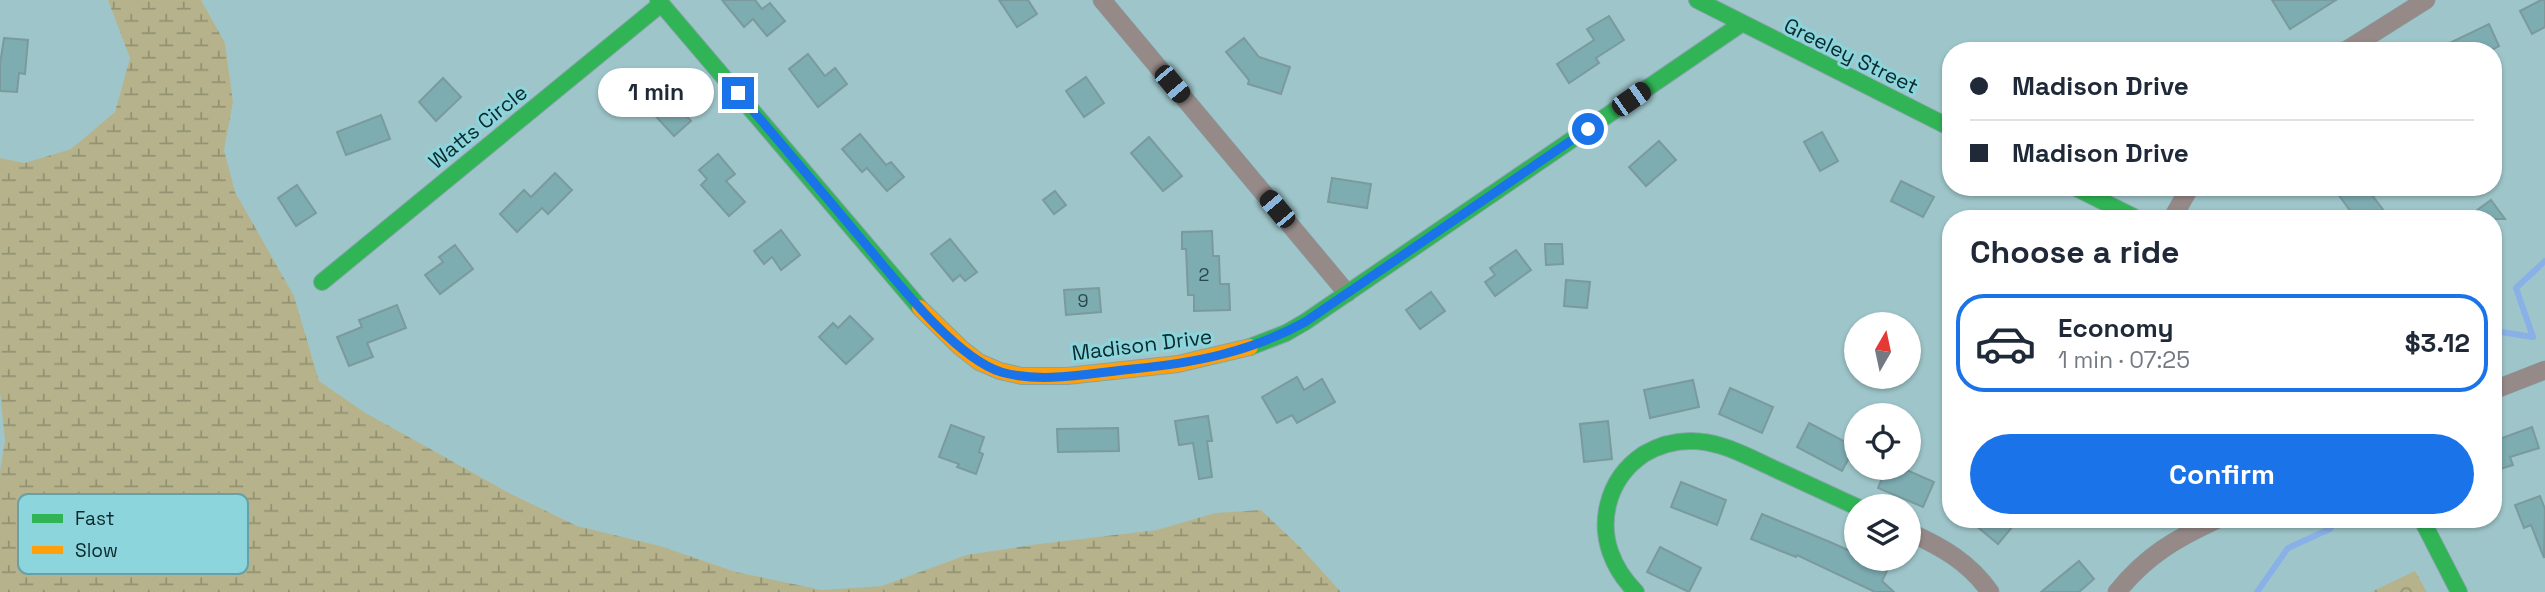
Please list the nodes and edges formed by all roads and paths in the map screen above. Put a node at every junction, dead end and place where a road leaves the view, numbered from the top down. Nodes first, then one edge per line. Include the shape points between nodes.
1 (1102, 0) edge
2 (1697, 0) edge
3 (2426, 0) edge
4 (660, 2) edge
5 (1741, 24) junction
6 (2359, 42) edge
7 (1942, 124) edge
8 (2092, 196) edge
9 (2120, 210) edge
10 (322, 282) dead end
11 (1347, 293) junction
12 (2545, 370) edge
13 (2502, 387) edge
14 (1844, 501) edge
15 (2201, 528) edge
16 (2426, 528) edge
17 (1921, 538) edge
18 (1636, 592) edge
19 (1990, 592) edge
20 (2117, 592) edge
21 (2459, 592) edge

1 - 11 street
2 - 5 street, Greeley Street
3 - 6 street
4 - 10 street, Watts Circle
4 - 11 street, Madison Drive via 913,301 961,348 1000,371 1067,376 1222,356 1286,333
5 - 7 street, Greeley Street
5 - 11 street, Madison Drive
8 - 9 street
12 - 13 street
14 - 18 street via 1718,443 1679,440 1654,448 1624,472 1611,494 1605,520 1611,558
15 - 20 street via 2157,551
16 - 21 street
17 - 19 street via 1958,557

